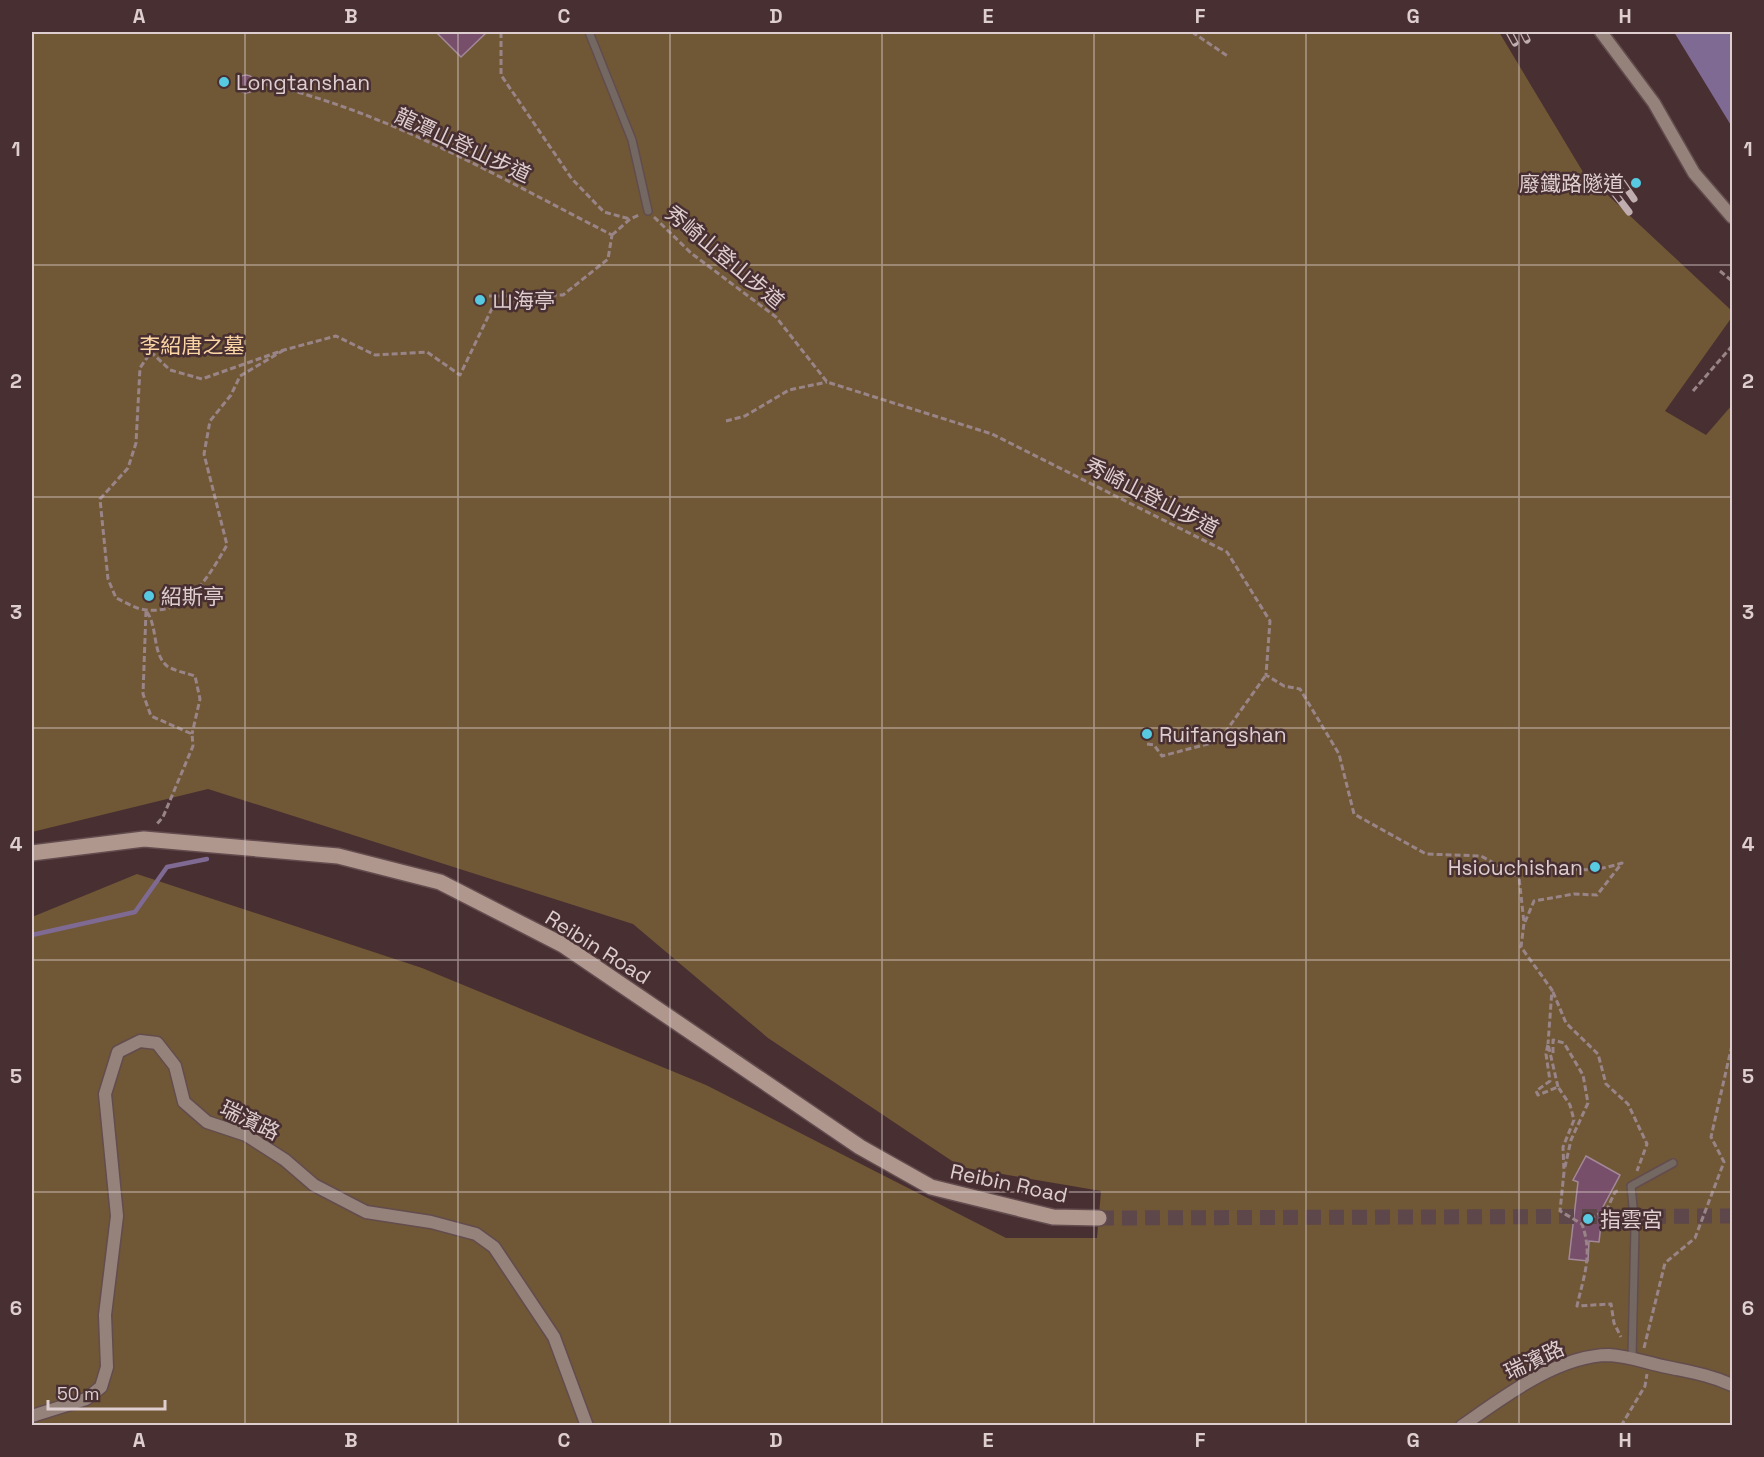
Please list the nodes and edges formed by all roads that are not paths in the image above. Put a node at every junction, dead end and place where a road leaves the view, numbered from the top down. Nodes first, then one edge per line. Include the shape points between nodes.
1 (589, 32) edge
2 (1601, 32) edge
3 (648, 211) road end
4 (1732, 218) edge
5 (32, 853) edge
6 (1673, 1163) dead end
7 (1100, 1218) tunnel mouth
8 (1641, 1360) junction
9 (1732, 1385) edge
10 (32, 1416) edge
11 (587, 1425) edge
12 (1462, 1425) edge

1 - 3 lane via 632,140
2 - 4 street via 1654,103 1694,173
5 - 7 main road, Reibin Road via 144,839 338,856 440,882 563,945 860,1147 931,1187 1053,1217
6 - 8 lane via 1630,1186
8 - 9 street, 瑞濱路 via 1708,1374
8 - 12 street, 瑞濱路 via 1607,1355 1559,1367 1507,1394
10 - 11 street, 瑞濱路 via 86,1399 101,1387 107,1367 105,1315 117,1216 105,1094 118,1052 140,1041 157,1043 175,1066 184,1102 207,1122 246,1135 314,1185 366,1212 476,1234 494,1247 554,1337

